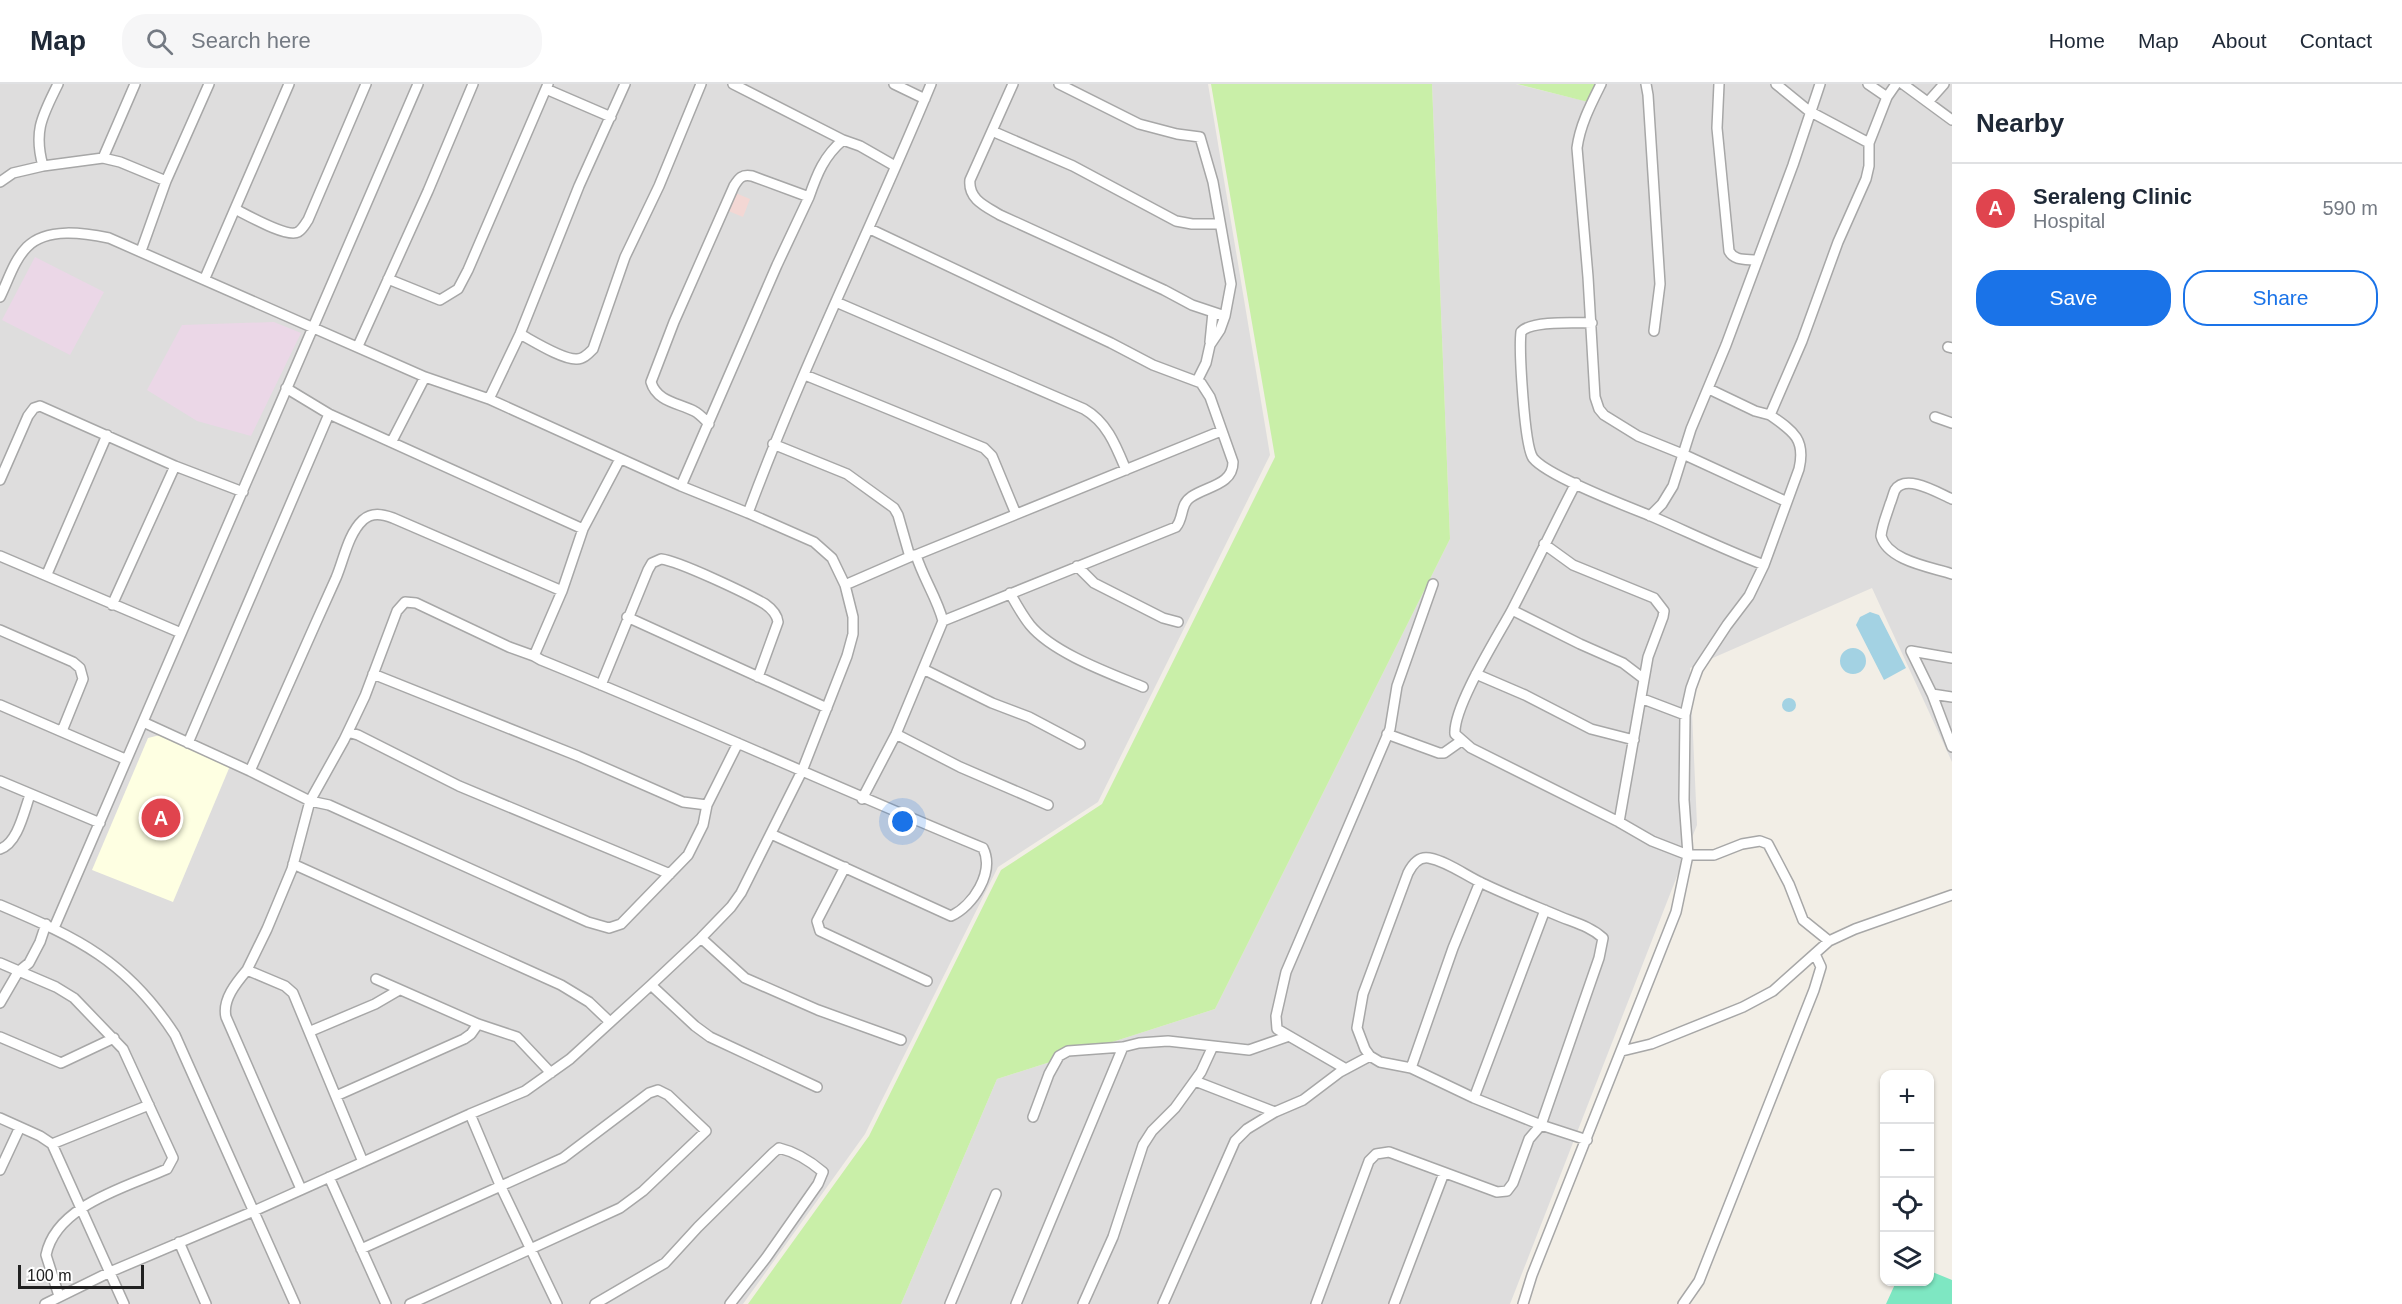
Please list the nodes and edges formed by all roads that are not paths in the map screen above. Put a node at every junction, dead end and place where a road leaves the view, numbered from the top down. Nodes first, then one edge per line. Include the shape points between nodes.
1 (58, 84) edge
2 (135, 84) edge
3 (209, 84) edge
4 (289, 84) edge
5 (366, 84) edge
6 (418, 84) edge
7 (473, 84) edge
8 (625, 84) edge
9 (700, 84) edge
10 (733, 84) edge
11 (894, 84) edge
12 (932, 84) edge
13 (1013, 84) edge
14 (1059, 84) edge
15 (1601, 84) edge
16 (1646, 84) edge
17 (1719, 84) edge
18 (1776, 84) edge
19 (1820, 84) edge
20 (1868, 84) edge
21 (1896, 84) edge
22 (1903, 84) edge
23 (1944, 84) edge
24 (547, 86) edge
25 (1887, 96) junction
26 (925, 99) junction
27 (1928, 102) junction
28 (1809, 111) junction
29 (610, 117) junction
30 (1952, 120) edge
31 (992, 131) junction
32 (843, 140) junction
33 (1869, 143) junction
34 (103, 158) junction
35 (895, 165) junction
36 (42, 166) junction
37 (166, 181) junction
38 (0, 182) edge
39 (809, 197) junction
40 (235, 209) junction
41 (1219, 224) junction
42 (870, 229) junction
43 (141, 250) junction
44 (1756, 260) junction
45 (205, 278) junction
46 (388, 279) junction
47 (0, 297) edge
48 (836, 302) junction
49 (1213, 312) junction
50 (1225, 316) junction
51 (1592, 322) junction
52 (313, 327) junction
53 (1654, 332) dead end
54 (520, 334) junction
55 (1210, 345) junction
56 (358, 346) junction
57 (805, 375) junction
58 (425, 377) junction
59 (1197, 381) junction
60 (286, 388) junction
61 (1709, 389) junction
62 (489, 399) junction
63 (328, 414) junction
64 (1770, 415) junction
65 (1935, 417) dead end
66 (1952, 423) edge
67 (709, 424) junction
68 (1221, 431) junction
69 (107, 435) junction
70 (392, 441) junction
71 (774, 444) junction
72 (1685, 454) junction
73 (620, 459) junction
74 (175, 466) junction
75 (1126, 470) junction
76 (0, 480) edge
77 (1576, 483) junction
78 (681, 486) junction
79 (243, 492) junction
80 (1952, 499) edge
81 (1785, 501) junction
82 (748, 513) junction
83 (1016, 514) junction
84 (1650, 516) junction
85 (583, 529) junction
86 (1545, 544) junction
87 (0, 556) edge
88 (913, 556) junction
89 (1764, 565) junction
90 (1077, 566) junction
91 (47, 574) junction
92 (1952, 574) edge
93 (1433, 584) dead end
94 (845, 585) junction
95 (562, 591) junction
96 (1010, 593) junction
97 (112, 605) junction
98 (1512, 610) junction
99 (627, 617) junction
100 (943, 621) junction
101 (1178, 622) dead end
102 (0, 630) edge
103 (180, 633) junction
104 (534, 656) junction
105 (1952, 658) edge
106 (923, 669) junction
107 (373, 674) junction
108 (1476, 674) junction
109 (758, 677) junction
110 (1644, 679) junction
111 (601, 685) junction
112 (1143, 687) dead end
113 (1932, 694) junction
114 (1952, 697) edge
115 (1642, 699) junction
116 (0, 705) edge
117 (827, 708) junction
118 (1685, 714) junction
119 (143, 722) junction
120 (62, 731) junction
121 (348, 732) junction
122 (896, 734) junction
123 (1387, 735) junction
124 (1634, 740) junction
125 (1461, 741) junction
126 (188, 743) junction
127 (738, 743) junction
128 (1080, 744) dead end
129 (1952, 747) edge
130 (125, 759) junction
131 (250, 771) junction
132 (802, 771) junction
133 (0, 781) edge
134 (30, 795) junction
135 (862, 799) junction
136 (310, 801) junction
137 (1048, 805) dead end
138 (707, 806) junction
139 (1619, 822) junction
140 (100, 823) junction
141 (771, 834) junction
142 (0, 849) edge
143 (1688, 855) junction
144 (293, 864) junction
145 (845, 867) junction
146 (670, 874) junction
147 (1480, 882) junction
148 (1952, 895) edge
149 (0, 905) edge
150 (1545, 910) junction
151 (50, 926) junction
152 (700, 938) junction
153 (1829, 941) junction
154 (1815, 954) junction
155 (0, 963) edge
156 (247, 970) junction
157 (18, 972) junction
158 (376, 979) dead end
159 (927, 981) dead end
160 (651, 985) junction
161 (399, 990) junction
162 (0, 1003) edge
163 (610, 1022) junction
164 (478, 1024) junction
165 (311, 1031) junction
166 (1289, 1036) junction
167 (0, 1037) edge
168 (114, 1038) junction
169 (901, 1040) dead end
170 (1213, 1046) junction
171 (1123, 1047) junction
172 (1622, 1051) junction
173 (1370, 1056) junction
174 (1411, 1068) junction
175 (1346, 1069) junction
176 (551, 1074) junction
177 (1195, 1081) junction
178 (817, 1087) dead end
179 (336, 1096) junction
180 (1474, 1098) junction
181 (149, 1105) junction
182 (1275, 1112) junction
183 (470, 1114) junction
184 (1033, 1117) dead end
185 (0, 1118) edge
186 (1541, 1125) junction
187 (20, 1127) junction
188 (1587, 1140) junction
189 (52, 1144) junction
190 (363, 1162) junction
191 (0, 1170) edge
192 (1444, 1173) junction
193 (329, 1177) junction
194 (500, 1185) junction
195 (301, 1189) junction
196 (996, 1194) dead end
197 (81, 1207) junction
198 (254, 1211) junction
199 (179, 1242) junction
200 (529, 1248) junction
201 (361, 1249) junction
202 (110, 1272) junction
203 (58, 1296) junction
204 (45, 1304) edge
205 (124, 1304) edge
206 (206, 1304) edge
207 (295, 1304) edge
208 (386, 1304) edge
209 (410, 1304) edge
210 (557, 1304) edge
211 (596, 1304) edge
212 (730, 1304) edge
213 (950, 1304) edge
214 (1016, 1304) edge
215 (1083, 1304) edge
216 (1163, 1304) edge
217 (1316, 1304) edge
218 (1394, 1304) edge
219 (1523, 1304) edge
220 (1683, 1304) edge

1 - 36 street via 39,125
2 - 34 street
3 - 37 street
4 - 40 street
5 - 40 street via 302,229 286,232
6 - 52 street
7 - 46 street
8 - 29 street
9 - 54 street via 626,257 593,349 577,359
10 - 32 street
11 - 26 street
12 - 26 street
13 - 31 street
14 - 41 street via 1139,124 1200,137 1213,182
15 - 51 street via 1577,148
16 - 53 street via 1660,284
17 - 44 street via 1717,128 1728,251 1738,259
18 - 28 street
19 - 28 street
20 - 25 street
21 - 25 street
22 - 27 street
23 - 27 street
24 - 29 street
24 - 46 street via 458,289 440,300
25 - 33 street
26 - 35 street
27 - 30 street
28 - 33 street
28 - 44 street via 1793,165
29 - 54 street
31 - 41 street via 1080,170 1176,220
31 - 49 street via 970,180 976,201
32 - 35 street
32 - 39 street via 822,162
33 - 64 street via 1866,179
34 - 36 street
34 - 37 street
35 - 42 street
36 - 38 street via 13,173
37 - 43 street
39 - 67 street
39 - 67 street via 752,176 740,177 692,280 651,382 663,398 696,412
40 - 45 street
41 - 50 street via 1231,284
42 - 48 street
42 - 59 street via 1153,365
43 - 45 street
43 - 47 street via 97,236 45,236 26,248
44 - 61 street
45 - 52 street
46 - 56 street
48 - 57 street
48 - 75 street via 1084,409 1101,422
49 - 50 street
49 - 55 street
50 - 55 street
51 - 72 street via 1595,397 1599,409 1638,436
51 - 77 street via 1535,324 1525,327 1521,334 1529,449 1546,470
52 - 56 street
52 - 60 street
54 - 62 street
55 - 59 street
56 - 58 street
57 - 71 street
57 - 83 street via 984,448 992,456
58 - 62 street
58 - 70 street
59 - 68 street via 1210,397
60 - 63 street
60 - 79 street
61 - 64 street
61 - 72 street via 1691,429
62 - 73 street
63 - 70 street
63 - 126 street
64 - 81 street via 1793,433 1802,447 1799,469
65 - 66 street
67 - 78 street
68 - 75 street
68 - 90 street via 1232,452 1233,470 1227,479 1190,498 1179,525
69 - 74 street
69 - 76 street via 40,406 34,408
69 - 91 street
70 - 85 street
71 - 82 street
71 - 88 street via 847,474 886,502 898,515
72 - 81 street
72 - 84 street via 1673,486
73 - 78 street
73 - 85 street
74 - 79 street
74 - 97 street
75 - 83 street
77 - 84 street
77 - 86 street
78 - 82 street
79 - 103 street
80 - 92 street via 1917,485 1901,484 1895,490 1881,536 1899,556
81 - 89 street
82 - 94 street via 814,542 832,558
83 - 88 street
84 - 89 street
85 - 95 street
86 - 98 street
86 - 110 street via 1573,565 1654,598 1664,610
87 - 91 street
88 - 94 street
88 - 100 street
89 - 118 street via 1749,596 1698,669
90 - 96 street
90 - 101 street via 1094,583 1162,618
91 - 97 street
93 - 123 street via 1398,686
94 - 117 street via 853,634
95 - 104 street
95 - 131 street via 383,514 368,516 351,537
96 - 100 street
96 - 112 street via 1042,637 1090,665
97 - 103 street
98 - 108 street
98 - 110 street via 1623,663
99 - 109 street
99 - 109 street via 648,570 657,561 666,560 704,576 764,604 778,618
99 - 111 street
100 - 106 street
102 - 120 street via 80,668 83,679
103 - 119 street
104 - 107 street via 410,601 397,610
104 - 111 street
105 - 113 street via 1911,651
106 - 122 street
106 - 128 street
107 - 121 street
107 - 138 street via 683,802
108 - 124 street via 1591,729
108 - 125 street via 1455,727
109 - 117 street
110 - 115 street
111 - 127 street
113 - 114 street
113 - 129 street
115 - 118 street
115 - 124 street
116 - 120 street
117 - 132 street
118 - 143 street
119 - 126 street
119 - 130 street
120 - 130 street
121 - 136 street
121 - 146 street via 459,786
122 - 135 street
122 - 137 street via 960,768
123 - 125 street via 1439,753
123 - 166 street via 1286,972 1276,1017 1277,1029
124 - 139 street
125 - 139 street
126 - 131 street
127 - 132 street
127 - 138 street
130 - 140 street
131 - 136 street
132 - 135 street
132 - 141 street
133 - 134 street
134 - 140 street
134 - 142 street via 14,837
135 - 145 street via 983,848 988,865 984,879 966,904 951,916
136 - 144 street
136 - 146 street via 329,805 609,928 621,924
138 - 146 street via 703,825 688,855
139 - 143 street
140 - 151 street
141 - 145 street
141 - 152 street via 741,893
143 - 153 street via 1714,855 1760,841 1768,844 1803,920
143 - 172 street via 1676,912
144 - 156 street
144 - 163 street via 561,985 589,1002
145 - 159 street via 817,921 820,931
147 - 150 street
147 - 173 street via 1428,858 1412,865 1363,994 1357,1028
147 - 174 street
148 - 153 street
149 - 151 street
150 - 180 street
150 - 186 street via 1603,938
151 - 157 street via 29,963
151 - 198 street via 117,966 160,1011 175,1035
152 - 160 street
152 - 169 street via 745,978
153 - 154 street
154 - 172 street via 1773,991 1743,1007 1651,1044
154 - 220 street via 1821,967 1814,990 1699,1281
155 - 157 street
156 - 165 street via 293,993
156 - 195 street via 225,1004 226,1017
157 - 162 street
157 - 168 street via 74,998
158 - 161 street
160 - 163 street
160 - 178 street via 710,1037
161 - 164 street
161 - 165 street
163 - 176 street
164 - 176 street via 517,1037
164 - 179 street via 464,1039
165 - 179 street
166 - 170 street via 1249,1050
166 - 175 street
167 - 168 street via 61,1063
168 - 181 street via 130,1060
170 - 171 street via 1168,1041
170 - 177 street
171 - 184 street via 1068,1051 1059,1056
171 - 214 street
172 - 188 street
173 - 174 street
173 - 175 street
174 - 180 street
175 - 182 street via 1303,1100
176 - 183 street via 525,1091
177 - 182 street
177 - 215 street via 1143,1145 1113,1237
179 - 190 street
180 - 186 street
181 - 189 street
181 - 197 street via 173,1158 171,1165
182 - 216 street via 1235,1141
183 - 190 street
183 - 194 street
185 - 187 street
186 - 188 street
186 - 192 street via 1529,1139 1507,1191 1497,1192
187 - 189 street
187 - 191 street
188 - 219 street
189 - 197 street
190 - 193 street
192 - 217 street via 1389,1152 1376,1154 1369,1161
192 - 218 street
193 - 195 street
193 - 201 street
194 - 200 street
194 - 200 street via 563,1158 658,1090 706,1131 620,1208
194 - 201 street
195 - 198 street
196 - 213 street
197 - 202 street
197 - 203 street via 64,1222 47,1249
198 - 199 street
198 - 207 street
199 - 202 street
199 - 206 street
200 - 209 street
200 - 210 street
201 - 208 street
202 - 203 street
202 - 205 street
203 - 204 street
211 - 212 street via 665,1263 772,1154 779,1148 788,1150 823,1172

